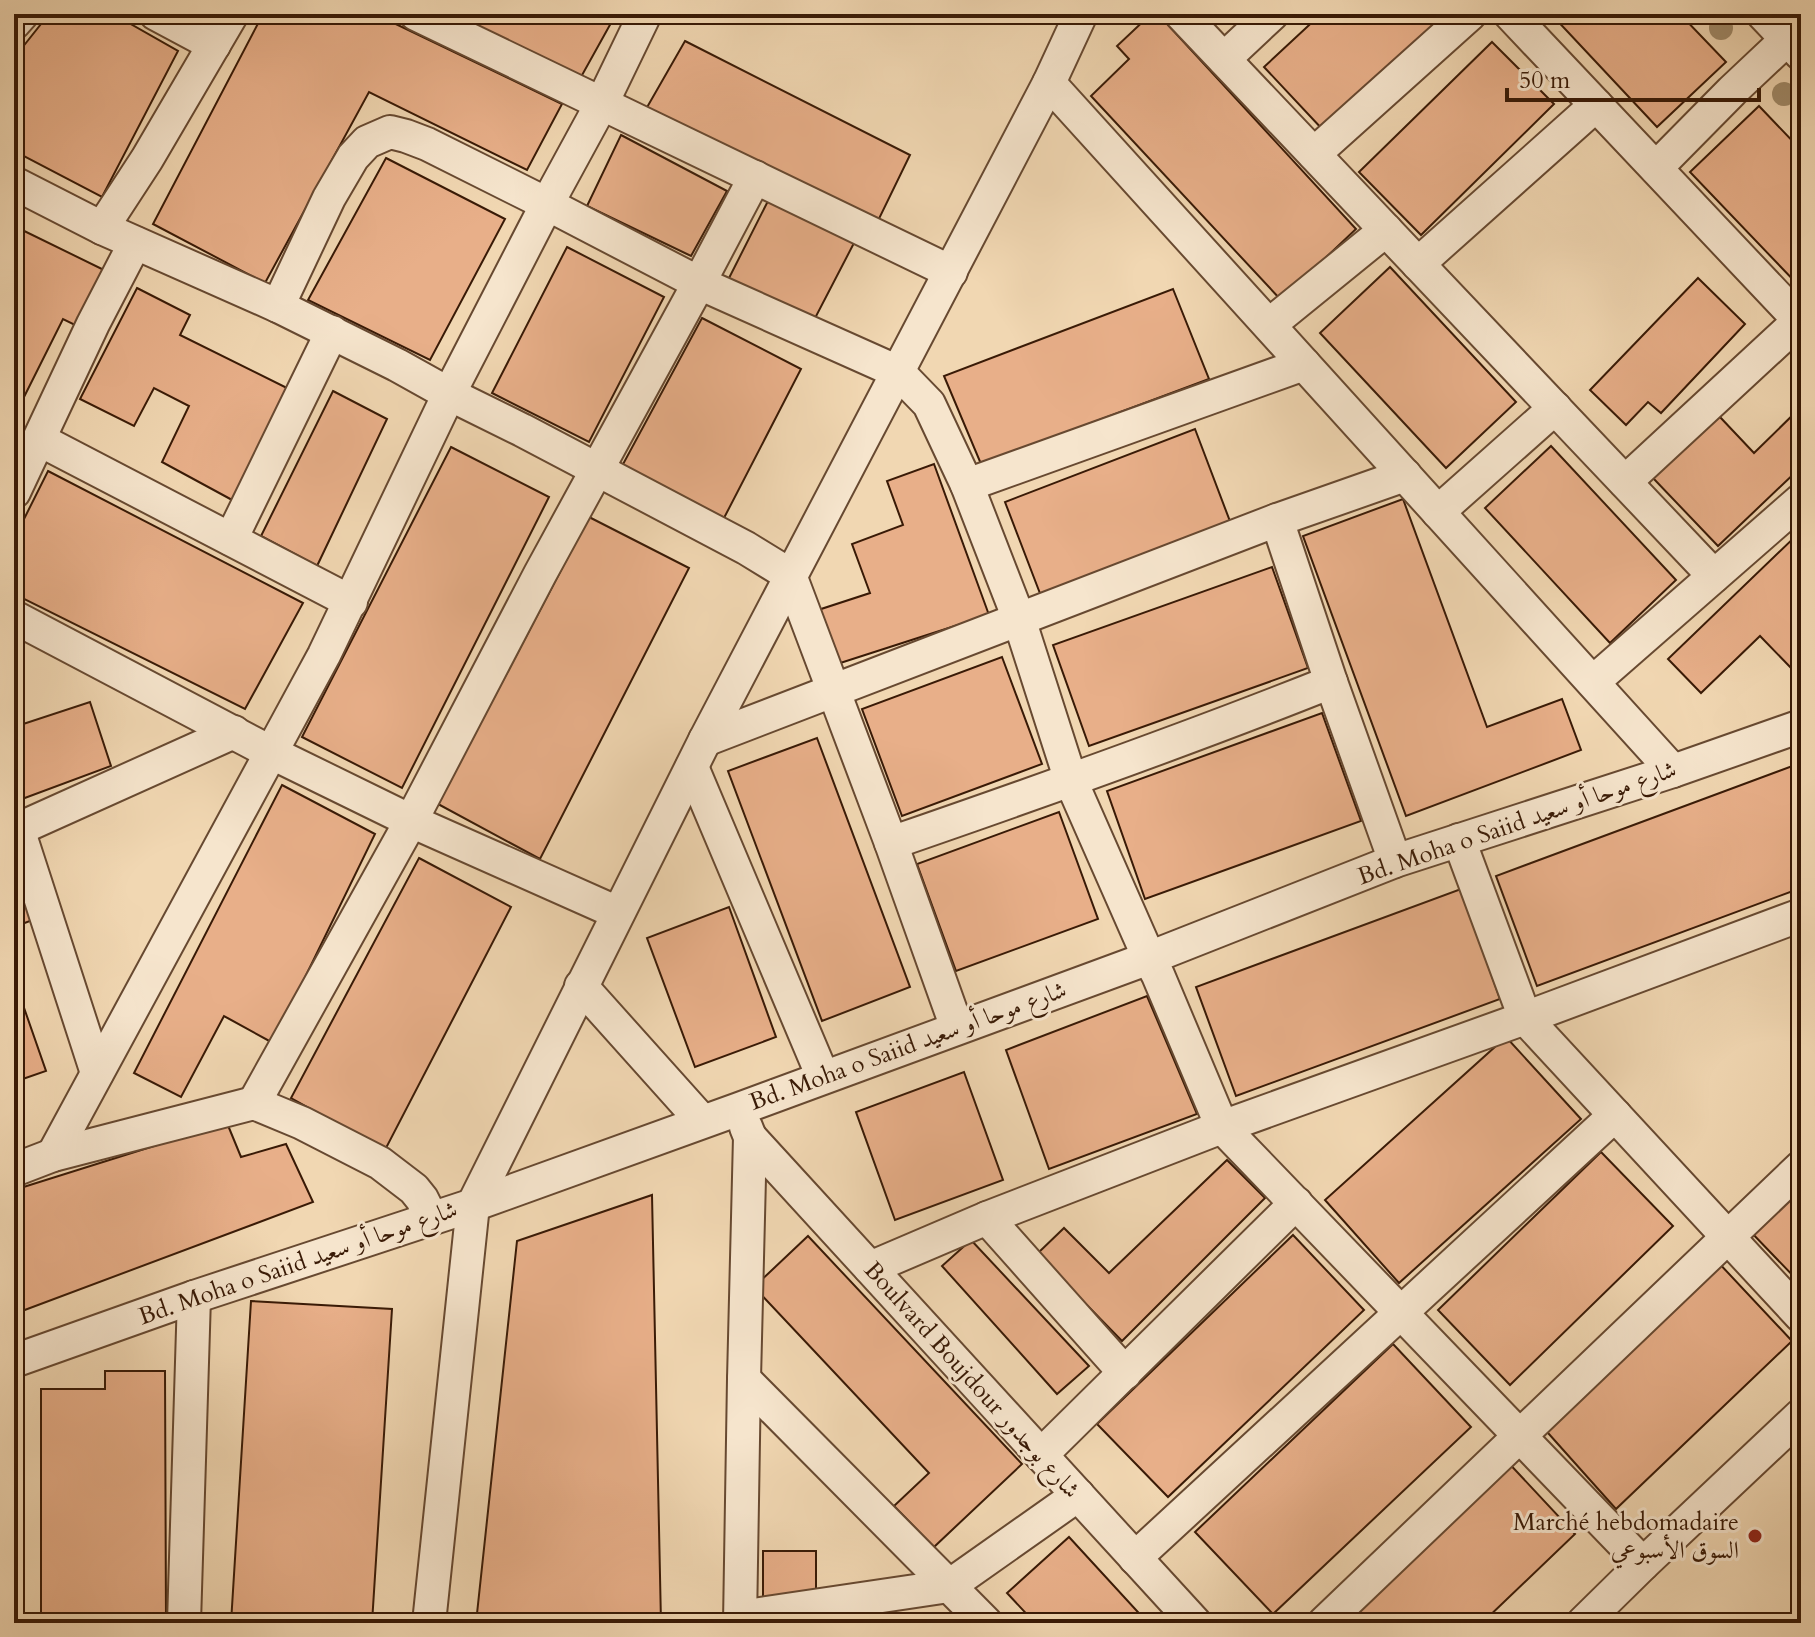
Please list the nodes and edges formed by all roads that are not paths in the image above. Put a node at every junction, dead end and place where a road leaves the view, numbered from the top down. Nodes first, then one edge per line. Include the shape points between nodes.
1 (22, 14) edge
2 (156, 14) edge
3 (232, 14) edge
4 (416, 14) edge
5 (645, 14) edge
6 (1081, 14) edge
7 (1181, 14) edge
8 (1272, 14) edge
9 (1470, 14) edge
10 (1510, 14) edge
11 (1763, 14) edge
12 (14, 23) edge
13 (1796, 40) edge
14 (214, 45) junction
15 (1224, 59) junction
16 (1049, 83) junction
17 (602, 103) junction
18 (1596, 105) junction
19 (1314, 154) junction
20 (1656, 168) junction
21 (755, 177) junction
22 (14, 183) edge
23 (547, 204) junction
24 (102, 228) junction
25 (1386, 230) junction
26 (135, 243) junction
27 (1418, 264) junction
28 (951, 272) junction
29 (699, 283) junction
30 (278, 306) junction
31 (1800, 321) edge
32 (1269, 325) junction
33 (332, 332) junction
34 (1304, 364) junction
35 (898, 372) junction
36 (449, 394) junction
37 (1555, 408) junction
38 (40, 440) junction
39 (596, 469) junction
40 (1405, 475) junction
41 (1625, 482) junction
42 (967, 485) junction
43 (14, 492) edge
44 (1801, 500) edge
45 (1438, 512) junction
46 (1277, 520) junction
47 (231, 539) junction
48 (790, 575) junction
49 (1714, 576) junction
50 (351, 602) junction
51 (14, 617) edge
52 (1019, 619) junction
53 (1331, 682) junction
54 (1593, 682) junction
55 (833, 691) junction
56 (1800, 730) edge
57 (234, 732) junction
58 (272, 753) junction
59 (699, 754) junction
60 (1673, 771) junction
61 (1071, 781) junction
62 (411, 821) junction
63 (16, 830) edge
64 (1459, 840) junction
65 (891, 843) junction
66 (1395, 861) junction
67 (618, 913) junction
68 (1801, 915) edge
69 (1149, 958) junction
70 (581, 986) junction
71 (1525, 1018) junction
72 (957, 1028) junction
73 (97, 1073) junction
74 (823, 1077) junction
75 (254, 1103) junction
76 (1615, 1115) junction
77 (702, 1121) junction
78 (744, 1123) junction
79 (1222, 1127) junction
80 (53, 1155) junction
81 (1801, 1167) edge
82 (14, 1170) edge
83 (1296, 1203) junction
84 (473, 1205) junction
85 (431, 1217) junction
86 (987, 1218) junction
87 (1728, 1237) junction
88 (870, 1268) junction
89 (194, 1297) junction
90 (1401, 1312) junction
91 (1801, 1316) edge
92 (14, 1361) edge
93 (1125, 1373) junction
94 (744, 1379) junction
95 (1801, 1415) edge
96 (1520, 1436) junction
97 (1041, 1455) junction
98 (1078, 1495) junction
99 (1135, 1558) junction
100 (1643, 1564) junction
101 (949, 1586) junction
102 (740, 1620) edge
103 (184, 1623) edge
104 (429, 1623) edge
105 (986, 1623) edge
106 (1195, 1623) edge
107 (1324, 1623) edge
108 (1583, 1623) edge

1 - 12 street
2 - 14 street
3 - 14 street
4 - 17 street
5 - 17 street
6 - 16 street
7 - 15 street
8 - 15 street
9 - 19 street
10 - 18 street
11 - 13 street
13 - 20 street via 1732,91
14 - 24 street
15 - 19 street
16 - 28 street
16 - 32 street
17 - 21 street
17 - 23 street
18 - 20 street
18 - 27 street
19 - 25 street
20 - 31 street
21 - 28 street
21 - 29 street
22 - 24 street
23 - 29 street
23 - 30 street via 406,136 379,136 353,157
23 - 36 street
24 - 26 street
25 - 27 street
25 - 32 street
26 - 30 street
26 - 38 street
27 - 37 street
28 - 35 street
29 - 35 street
29 - 39 street
30 - 33 street
31 - 41 street
32 - 34 street
33 - 36 street
33 - 47 street
34 - 40 street
34 - 42 street
35 - 42 street via 929,404
35 - 48 street
36 - 39 street
36 - 50 street
37 - 41 street
37 - 45 street
38 - 43 street
38 - 47 street
39 - 48 street
39 - 62 street
40 - 45 street
40 - 46 street
41 - 49 street
42 - 52 street
44 - 49 street
45 - 54 street
46 - 52 street
46 - 53 street
47 - 50 street
48 - 55 street
48 - 59 street
49 - 54 street
50 - 58 street
51 - 57 street
52 - 55 street
52 - 61 street
53 - 61 street
53 - 66 street
54 - 60 street
55 - 59 street
55 - 65 street
56 - 60 street, Bd. Moha o Saiid شارع موحا أو سعيد
57 - 58 street
57 - 63 street
58 - 62 street
58 - 73 street
59 - 67 street
59 - 74 street
60 - 64 street, Bd. Moha o Saiid شارع موحا أو سعيد
61 - 65 street
61 - 69 street
62 - 67 street
62 - 75 street
63 - 73 street
64 - 66 street, Bd. Moha o Saiid شارع موحا أو سعيد
64 - 71 street
65 - 72 street
66 - 69 street, Bd. Moha o Saiid شارع موحا أو سعيد
67 - 70 street
68 - 71 street
69 - 72 street, Bd. Moha o Saiid شارع موحا أو سعيد
69 - 79 street
70 - 77 street
70 - 84 street
71 - 76 street
71 - 79 street
72 - 74 street, Bd. Moha o Saiid شارع موحا أو سعيد
73 - 80 street
74 - 78 street, Bd. Moha o Saiid شارع موحا أو سعيد
75 - 80 street
75 - 85 street via 380,1163 414,1189
76 - 87 street
76 - 90 street
77 - 78 street, Bd. Moha o Saiid شارع موحا أو سعيد
77 - 84 street, Bd. Moha o Saiid شارع موحا أو سعيد
78 - 88 street, Boulvard Boujdour شارع بوجدور
78 - 94 street
79 - 83 street
79 - 86 street
80 - 82 street
81 - 87 street
83 - 90 street
83 - 93 street
84 - 85 street, Bd. Moha o Saiid شارع موحا أو سعيد
84 - 104 street
85 - 89 street, Bd. Moha o Saiid شارع موحا أو سعيد
86 - 88 street
86 - 93 street
87 - 91 street
87 - 96 street
88 - 97 street, Boulvard Boujdour شارع بوجدور
89 - 92 street, Bd. Moha o Saiid شارع موحا أو سعيد
89 - 103 street
90 - 96 street
90 - 99 street
93 - 97 street
94 - 101 street
94 - 102 street
95 - 100 street
96 - 100 street
96 - 107 street
97 - 98 street, Boulvard Boujdour شارع بوجدور
98 - 99 street, Boulvard Boujdour شارع بوجدور
98 - 101 street
99 - 106 street, Boulvard Boujdour شارع بوجدور
100 - 108 street
101 - 102 street
101 - 105 street

